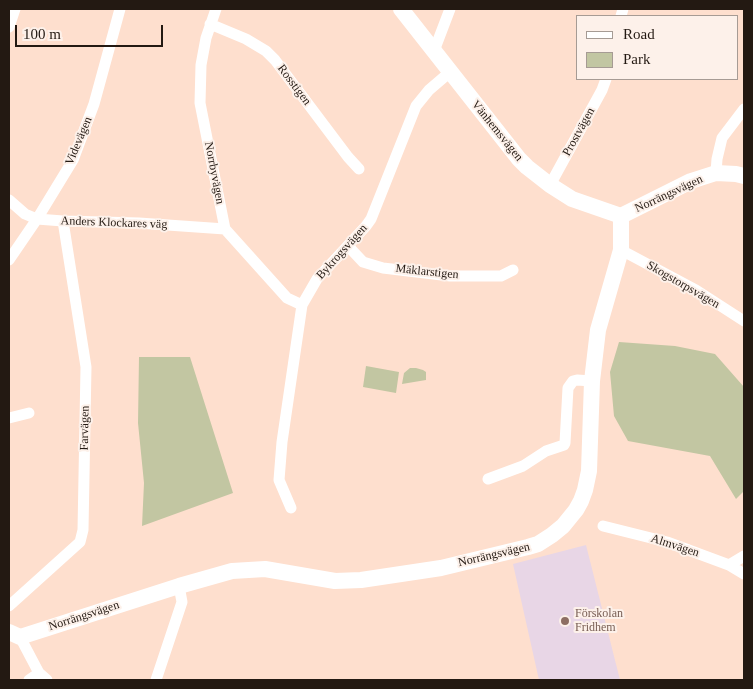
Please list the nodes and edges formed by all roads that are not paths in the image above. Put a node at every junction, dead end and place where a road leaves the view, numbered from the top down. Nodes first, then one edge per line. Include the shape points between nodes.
1 (16, 9) edge
2 (120, 9) edge
3 (216, 9) edge
4 (401, 9) edge
5 (450, 9) edge
6 (210, 24) junction
7 (9, 27) edge
8 (434, 50) junction
9 (450, 72) junction
10 (606, 80) edge
11 (744, 109) edge
12 (359, 169) dead end
13 (716, 173) junction
14 (744, 176) edge
15 (550, 185) junction
16 (9, 200) edge
17 (621, 216) junction
18 (37, 219) junction
19 (64, 221) junction
20 (225, 229) junction
21 (348, 246) junction
22 (621, 250) junction
23 (9, 260) edge
24 (513, 270) dead end
25 (302, 305) junction
26 (744, 321) edge
27 (592, 381) junction
28 (29, 413) dead end
29 (9, 418) edge
30 (488, 479) dead end
31 (291, 508) dead end
32 (603, 526) dead end
33 (744, 556) edge
34 (729, 565) junction
35 (744, 574) edge
36 (179, 586) junction
37 (9, 606) edge
38 (14, 634) edge
39 (43, 677) edge
40 (29, 680) edge
41 (156, 680) edge

1 - 7 street
2 - 18 street, Videvägen via 94,104 73,160
3 - 6 street, Norrbyvägen
4 - 8 street, Vänhemsvägen
5 - 8 street
6 - 12 street, Rosstigen via 266,51
6 - 20 street, Norrbyvägen via 201,65 200,103
8 - 9 street, Vänhemsvägen
9 - 15 street, Vänhemsvägen via 519,159
9 - 21 street, Bykrogsvägen via 416,106 371,219
10 - 15 street, Prostvägen
11 - 13 street via 722,138
13 - 14 street, Norrängsvägen
13 - 17 street, Norrängsvägen via 691,181
15 - 17 street, Vänhemsvägen via 572,199
16 - 18 street, Anders Klockares väg via 25,214
17 - 22 street, Norrängsvägen
18 - 19 street, Anders Klockares väg
18 - 23 street, Videvägen
19 - 20 street, Anders Klockares väg
19 - 37 street, Farvägen via 86,367 83,530 80,542
20 - 25 street via 287,298
21 - 24 street, Mäklarstigen via 363,262 383,268 450,276 500,276
21 - 25 street, Bykrogsvägen via 317,279
22 - 26 street, Skogstorpsvägen via 696,290
22 - 27 street, Norrängsvägen via 598,330
25 - 31 street, Bykrogsvägen via 279,480
27 - 30 street via 573,381 568,388 564,445
27 - 36 street, Norrängsvägen via 589,471 585,490 570,518 538,544 441,568 361,580 335,581 265,569 232,571
28 - 29 street
32 - 34 street, Almvägen via 667,542
33 - 34 street
34 - 35 street, Almvägen
36 - 38 street, Norrängsvägen
36 - 41 street via 182,602
38 - 39 street
39 - 40 street

